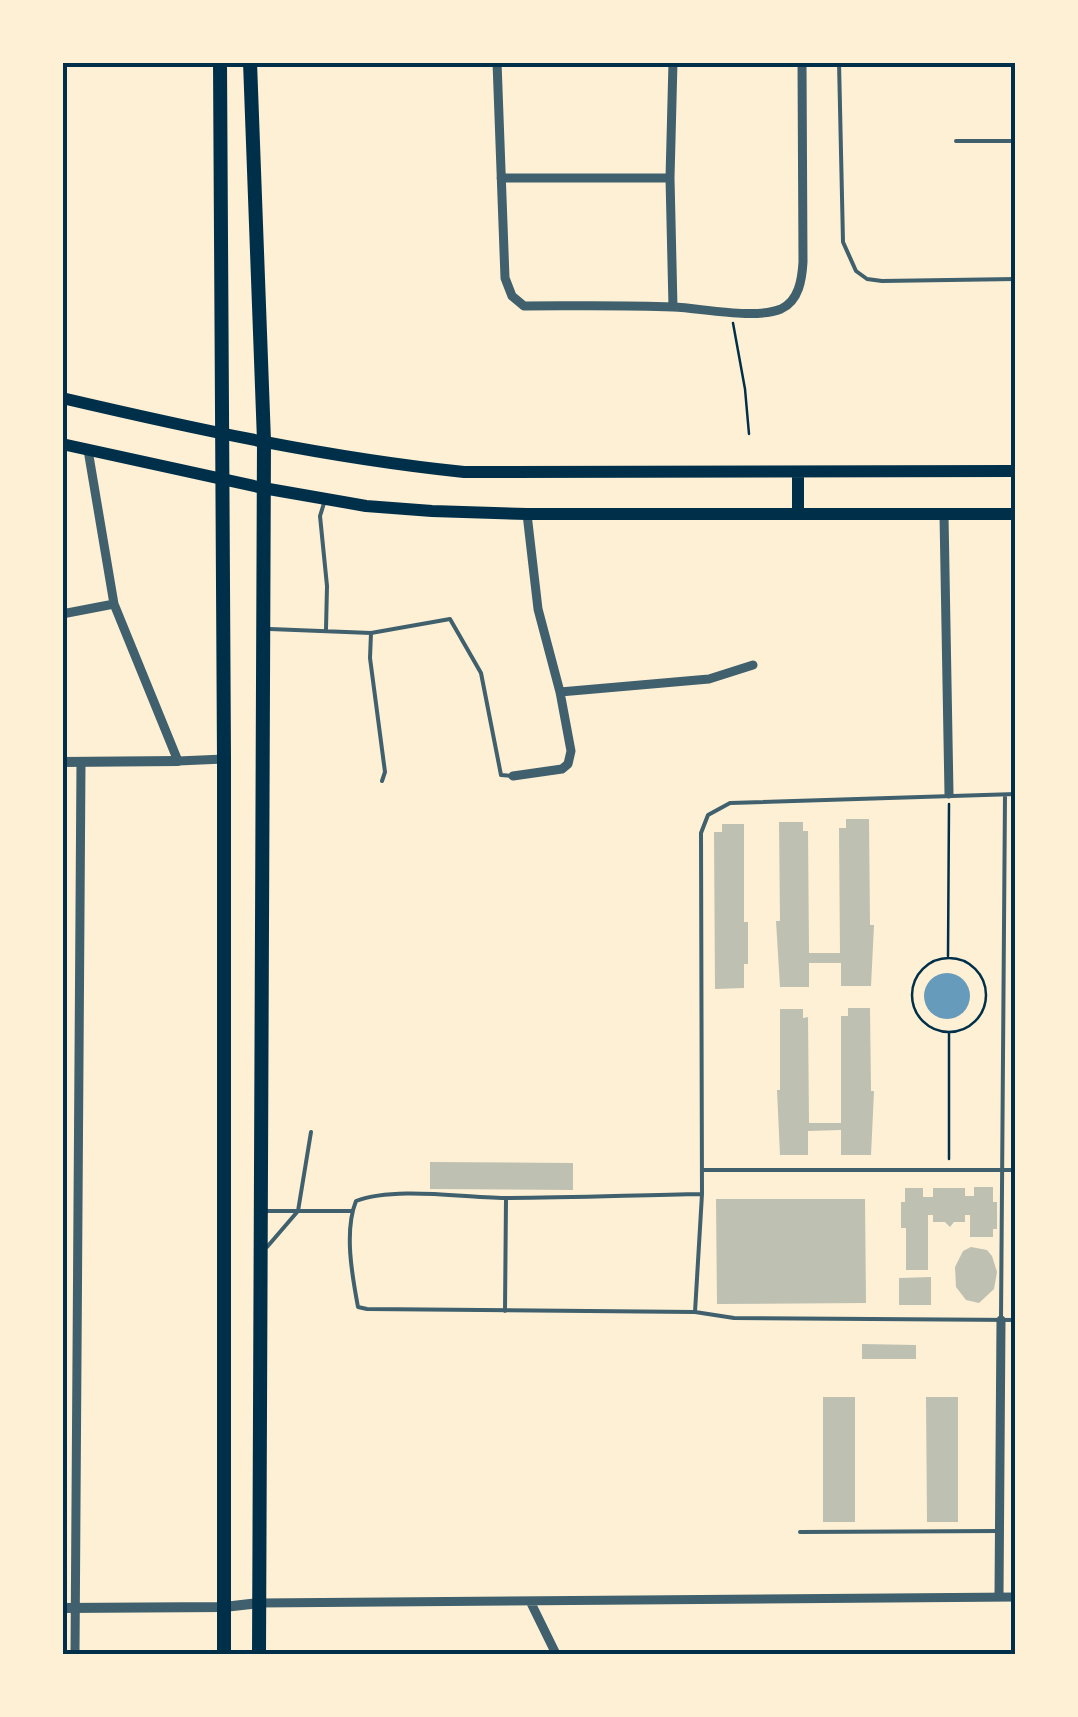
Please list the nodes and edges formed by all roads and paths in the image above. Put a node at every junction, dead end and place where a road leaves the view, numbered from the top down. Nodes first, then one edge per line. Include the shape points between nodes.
1 (220, 62) edge
2 (250, 62) edge
3 (497, 62) edge
4 (673, 62) edge
5 (802, 62) edge
6 (838, 62) edge
7 (956, 140) dead end
8 (1016, 141) edge
9 (502, 178) junction
10 (670, 178) junction
11 (1016, 279) edge
12 (673, 307) junction
13 (731, 312) junction
14 (62, 398) edge
15 (223, 433) junction
16 (749, 434) dead end
17 (264, 441) junction
18 (62, 444) edge
19 (88, 450) junction
20 (1016, 471) edge
21 (798, 472) junction
22 (224, 480) junction
23 (263, 488) junction
24 (325, 499) junction
25 (798, 513) junction
26 (527, 514) junction
27 (1016, 514) edge
28 (944, 515) junction
29 (114, 604) junction
30 (62, 614) edge
31 (262, 629) junction
32 (326, 629) junction
33 (370, 632) junction
34 (752, 665) dead end
35 (560, 692) junction
36 (224, 759) junction
37 (178, 761) junction
38 (62, 762) edge
39 (81, 762) junction
40 (513, 776) joint
41 (382, 781) dead end
42 (950, 794) junction
43 (1005, 794) junction
44 (1016, 794) edge
45 (948, 957) junction
46 (78, 962) junction
47 (62, 963) edge
48 (949, 1032) junction
49 (311, 1132) dead end
50 (702, 1170) junction
51 (950, 1170) junction
52 (1003, 1170) junction
53 (1016, 1170) edge
54 (702, 1194) junction
55 (506, 1198) junction
56 (260, 1210) junction
57 (298, 1211) junction
58 (352, 1211) junction
59 (260, 1254) junction
60 (505, 1311) junction
61 (694, 1312) junction
62 (1001, 1320) junction
63 (1016, 1320) edge
64 (1000, 1531) junction
65 (800, 1532) dead end
66 (1000, 1596) junction
67 (1016, 1597) edge
68 (530, 1601) junction
69 (259, 1603) junction
70 (224, 1607) junction
71 (62, 1608) edge
72 (75, 1608) junction
73 (75, 1654) edge
74 (224, 1654) edge
75 (259, 1654) edge
76 (556, 1654) edge

1 - 15 main road
2 - 17 main road
3 - 9 street
4 - 10 street
5 - 13 street via 800,287 777,310
6 - 11 lane via 842,242 856,271 882,281
7 - 8 lane
9 - 10 street
9 - 12 street via 505,278 524,306
10 - 12 street
12 - 13 street
13 - 16 path
14 - 15 main road
15 - 17 main road
15 - 22 main road
17 - 21 main road via 464,472
17 - 23 main road
18 - 19 main road
19 - 22 main road
19 - 29 street
20 - 21 main road
21 - 25 main road
22 - 23 main road
22 - 36 main road
23 - 24 main road
23 - 31 main road
24 - 26 main road
24 - 32 lane via 320,516
25 - 26 main road
25 - 28 main road
26 - 35 street via 538,609
27 - 28 main road
28 - 42 street
29 - 30 street
29 - 37 street
31 - 32 lane
31 - 56 main road
32 - 33 lane
33 - 40 lane via 450,619 482,673 501,775
33 - 41 lane
34 - 35 street via 710,679
35 - 40 street via 568,764 555,772
36 - 37 street
36 - 70 main road
37 - 39 street
38 - 39 street
39 - 46 street
42 - 43 lane
42 - 45 path
42 - 50 lane via 730,803 708,815 700,833
43 - 44 lane
43 - 52 lane
45 - 48 path via 918,973 912,995 919,1017
45 - 48 path via 979,972 987,994 980,1017
46 - 47 street
46 - 72 street
48 - 51 path
49 - 57 lane
50 - 51 lane
50 - 54 lane
51 - 52 lane
52 - 53 lane
52 - 62 lane
54 - 55 lane
54 - 61 lane
55 - 58 lane via 368,1196
55 - 60 lane
56 - 57 lane
56 - 59 main road
57 - 58 lane
57 - 59 lane
58 - 60 lane via 358,1306
59 - 69 main road
60 - 61 lane
61 - 62 lane
62 - 63 lane
62 - 64 street
64 - 65 lane
64 - 66 street
66 - 67 street
66 - 68 street
68 - 69 street
68 - 76 street
69 - 70 street
69 - 75 main road
70 - 72 street
70 - 74 main road
71 - 72 street
72 - 73 street

